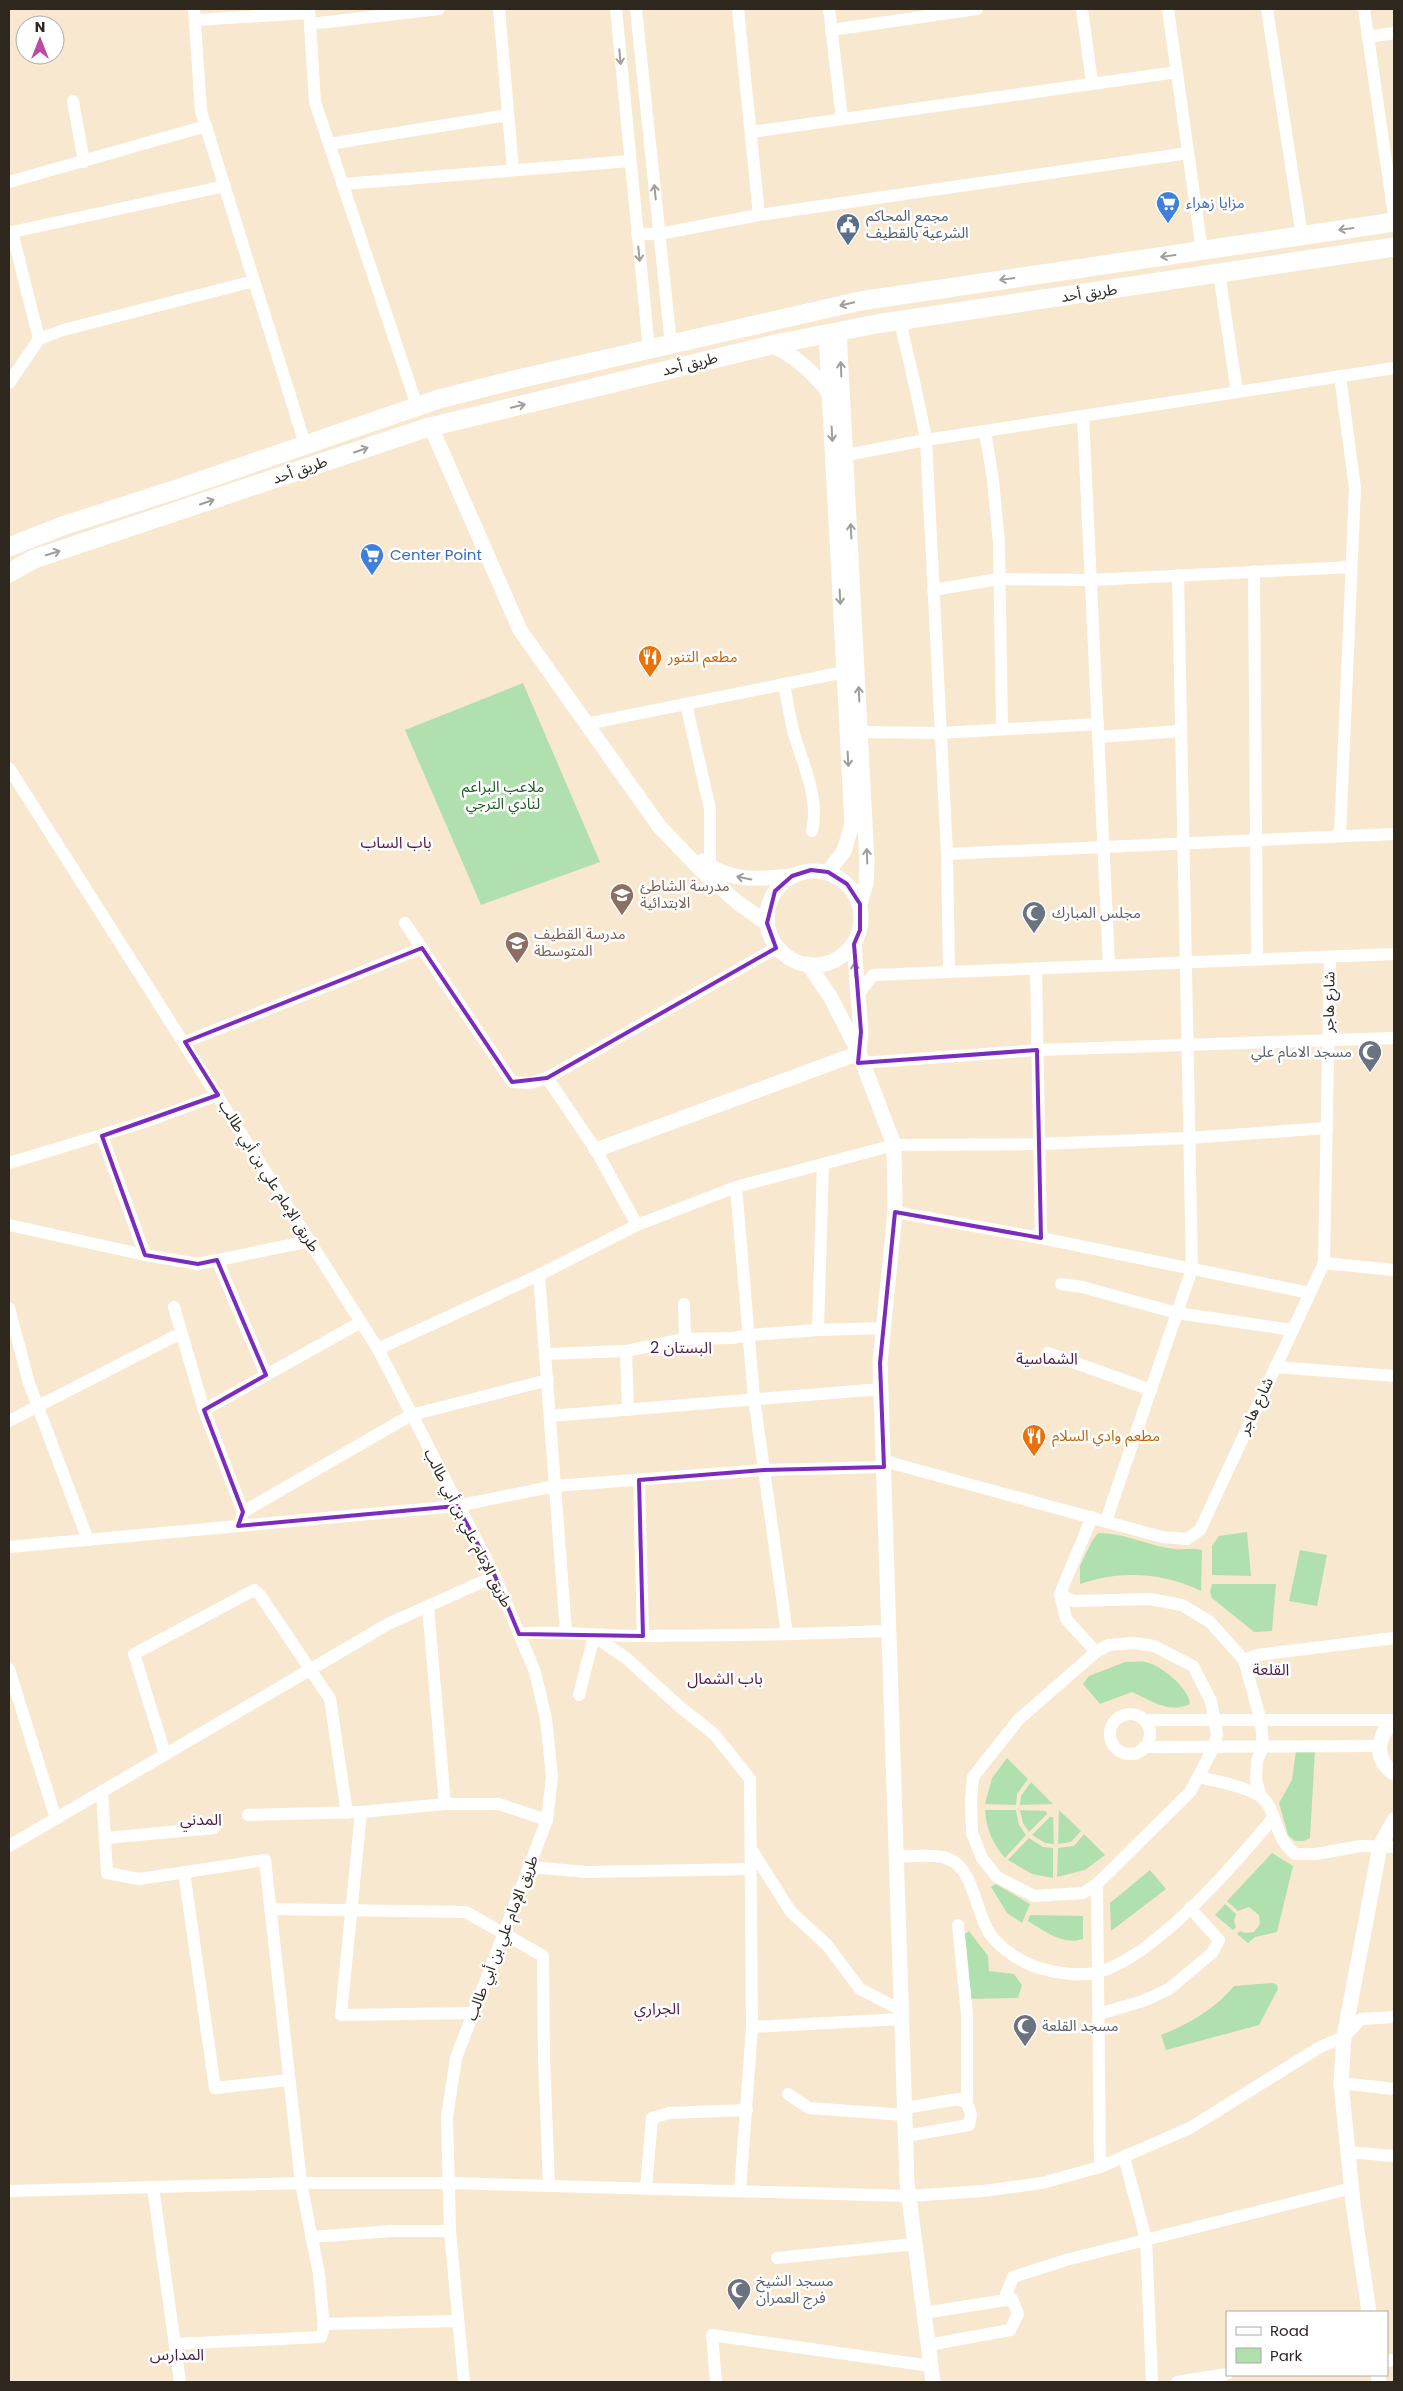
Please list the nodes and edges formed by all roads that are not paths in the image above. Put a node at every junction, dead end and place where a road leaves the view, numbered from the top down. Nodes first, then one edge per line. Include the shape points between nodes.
1 (439, 9) edge
2 (499, 9) edge
3 (616, 9) edge
4 (636, 9) edge
5 (738, 9) edge
6 (829, 9) edge
7 (977, 9) edge
8 (1082, 9) edge
9 (1168, 9) edge
10 (1268, 9) edge
11 (1364, 9) edge
12 (195, 14) edge
13 (310, 15) edge
14 (832, 30) junction
15 (1394, 33) edge
16 (1368, 37) junction
17 (1177, 72) junction
18 (1092, 84) junction
19 (73, 100) dead end
20 (508, 115) junction
21 (842, 120) junction
22 (206, 126) junction
23 (751, 132) junction
24 (1388, 135) edge
25 (329, 144) junction
26 (1188, 153) junction
27 (630, 161) junction
28 (84, 162) junction
29 (513, 170) junction
30 (9, 182) edge
31 (343, 184) junction
32 (225, 186) junction
33 (759, 215) junction
34 (1394, 216) edge
35 (1394, 222) edge
36 (10, 233) edge
37 (637, 234) junction
38 (659, 234) junction
39 (1302, 236) junction
40 (1394, 248) edge
41 (1202, 251) junction
42 (1219, 273) junction
43 (254, 281) junction
44 (900, 321) junction
45 (833, 332) junction
46 (39, 339) junction
47 (671, 345) junction
48 (771, 345) junction
49 (649, 350) junction
50 (1394, 368) edge
51 (1340, 376) junction
52 (9, 384) edge
53 (1236, 392) junction
54 (830, 394) junction
55 (417, 406) junction
56 (1084, 416) junction
57 (431, 427) junction
58 (985, 431) junction
59 (926, 440) junction
60 (305, 444) junction
61 (846, 455) junction
62 (9, 547) edge
63 (1351, 568) junction
64 (1254, 571) junction
65 (9, 573) edge
66 (1178, 575) junction
67 (998, 579) junction
68 (1091, 580) junction
69 (933, 590) junction
70 (844, 672) junction
71 (784, 684) junction
72 (686, 704) junction
73 (586, 724) junction
74 (1002, 729) junction
75 (1098, 731) junction
76 (1181, 731) junction
77 (861, 732) junction
78 (940, 733) junction
79 (10, 774) edge
80 (659, 826) junction
81 (812, 831) dead end
82 (1394, 834) edge
83 (1340, 836) junction
84 (1257, 840) junction
85 (1184, 843) junction
86 (1103, 847) junction
87 (947, 854) junction
88 (710, 866) junction
89 (828, 872) junction
90 (792, 876) junction
91 (860, 904) junction
92 (405, 923) dead end
93 (767, 923) junction
94 (854, 944) junction
95 (422, 948) junction
96 (776, 948) junction
97 (1394, 954) edge
98 (1330, 957) junction
99 (1257, 959) junction
100 (1186, 962) junction
101 (808, 964) junction
102 (1109, 965) junction
103 (1036, 968) junction
104 (949, 972) junction
105 (856, 996) junction
106 (1394, 1038) edge
107 (1328, 1040) junction
108 (185, 1042) junction
109 (1188, 1046) junction
110 (1037, 1050) junction
111 (861, 1058) junction
112 (547, 1078) junction
113 (218, 1095) junction
114 (1326, 1128) junction
115 (102, 1136) junction
116 (1189, 1138) junction
117 (1039, 1144) junction
118 (894, 1145) junction
119 (596, 1150) junction
120 (9, 1163) edge
121 (823, 1164) junction
122 (736, 1187) junction
123 (895, 1212) junction
124 (9, 1225) edge
125 (637, 1225) junction
126 (1041, 1238) junction
127 (310, 1241) junction
128 (145, 1255) junction
129 (217, 1260) junction
130 (1324, 1262) junction
131 (1192, 1269) junction
132 (1394, 1270) edge
133 (539, 1275) junction
134 (1061, 1284) dead end
135 (1310, 1293) junction
136 (684, 1304) dead end
137 (174, 1307) dead end
138 (9, 1308) edge
139 (1177, 1313) junction
140 (361, 1322) junction
141 (884, 1328) junction
142 (818, 1330) junction
143 (1292, 1330) junction
144 (181, 1333) junction
145 (750, 1334) junction
146 (686, 1339) junction
147 (378, 1349) junction
148 (626, 1351) junction
149 (544, 1354) junction
150 (1048, 1354) dead end
151 (1275, 1367) junction
152 (266, 1375) junction
153 (1394, 1376) edge
154 (548, 1380) junction
155 (881, 1388) junction
156 (1151, 1390) junction
157 (754, 1398) junction
158 (38, 1407) junction
159 (204, 1410) junction
160 (628, 1410) junction
161 (411, 1415) junction
162 (550, 1416) junction
163 (9, 1421) edge
164 (884, 1464) junction
165 (764, 1470) junction
166 (639, 1480) junction
167 (556, 1486) junction
168 (457, 1506) junction
169 (243, 1512) junction
170 (1092, 1517) junction
171 (1106, 1521) junction
172 (238, 1526) junction
173 (88, 1540) junction
174 (9, 1548) edge
175 (495, 1576) junction
176 (1060, 1594) junction
177 (428, 1606) junction
178 (566, 1632) junction
179 (889, 1632) junction
180 (519, 1634) junction
181 (787, 1634) junction
182 (594, 1636) junction
183 (643, 1636) junction
184 (1394, 1638) edge
185 (1096, 1652) junction
186 (1244, 1660) junction
187 (9, 1669) edge
188 (310, 1670) junction
189 (579, 1695) dead end
190 (1144, 1720) junction
191 (1394, 1720) edge
192 (1214, 1721) junction
193 (1261, 1721) junction
194 (1379, 1746) junction
195 (1144, 1747) junction
196 (1214, 1747) junction
197 (1263, 1747) junction
198 (165, 1754) junction
199 (1394, 1773) edge
200 (1198, 1776) junction
201 (102, 1791) junction
202 (1261, 1797) junction
203 (445, 1804) junction
204 (348, 1812) junction
205 (362, 1812) junction
206 (248, 1815) dead end
207 (1273, 1818) junction
208 (56, 1819) junction
209 (547, 1820) junction
210 (1394, 1820) edge
211 (214, 1828) dead end
212 (105, 1838) junction
213 (9, 1846) edge
214 (1388, 1848) edge
215 (751, 1849) junction
216 (897, 1856) junction
217 (530, 1867) junction
218 (751, 1869) junction
219 (184, 1872) junction
220 (1097, 1884) junction
221 (1190, 1908) junction
222 (270, 1909) junction
223 (352, 1912) junction
224 (958, 1925) dead end
225 (504, 1936) junction
226 (1098, 1972) junction
227 (472, 2013) junction
228 (902, 2014) junction
229 (1099, 2014) junction
230 (1394, 2017) edge
231 (752, 2027) junction
232 (1344, 2037) junction
233 (289, 2080) junction
234 (1341, 2083) junction
235 (1394, 2089) edge
236 (788, 2094) dead end
237 (968, 2104) junction
238 (747, 2110) junction
239 (905, 2112) junction
240 (906, 2136) junction
241 (1348, 2152) junction
242 (1394, 2156) edge
243 (1124, 2157) junction
244 (1100, 2167) junction
245 (301, 2183) junction
246 (448, 2183) junction
247 (549, 2186) junction
248 (153, 2187) junction
249 (646, 2188) junction
250 (1352, 2188) junction
251 (740, 2191) junction
252 (9, 2192) edge
253 (909, 2196) junction
254 (450, 2231) junction
255 (311, 2237) junction
256 (1146, 2239) junction
257 (915, 2244) junction
258 (777, 2258) dead end
259 (1004, 2300) junction
260 (1369, 2311) edge
261 (924, 2313) junction
262 (458, 2321) junction
263 (323, 2324) junction
264 (174, 2344) junction
265 (928, 2344) junction
266 (931, 2366) junction
267 (1226, 2374) edge
268 (180, 2382) edge
269 (464, 2382) edge
270 (716, 2382) edge
271 (933, 2382) edge
272 (1152, 2382) edge
273 (1177, 2382) edge

1 - 13 street
2 - 20 street
3 -> 27 street
38 -> 4 street
5 - 23 street
6 - 14 street
7 - 14 street
8 - 18 street
9 - 17 street
10 - 39 street
11 - 16 street
12 - 13 street
12 - 22 street via 201,111
13 - 25 street via 315,102
14 - 21 street
15 - 16 street
16 - 24 street
17 - 18 street
17 - 26 street
18 - 21 street
19 - 28 street
20 - 25 street
20 - 29 street
21 - 23 street
22 - 28 street
22 - 32 street
23 - 33 street
24 - 34 street
25 - 31 street
26 - 33 street
26 - 41 street
27 - 29 street
27 - 37 street
28 - 30 street
29 - 31 street
31 - 55 street
32 - 36 street
32 - 43 street
33 - 38 street
35 -> 39 main road, طريق أحد
36 - 46 street
37 - 38 street
37 -> 49 street
38 - 47 street
39 - 41 main road, طريق أحد
40 - 42 main road, طريق أحد
41 -> 47 main road, طريق أحد via 860,301
42 - 44 main road, طريق أحد
42 - 53 street
43 - 46 street
43 - 60 street
44 - 45 main road, طريق أحد
44 - 59 street
45 - 48 main road, طريق أحد
45 - 54 street
61 -> 45 street
46 - 52 street
47 - 49 main road, طريق أحد
48 - 54 street via 804,366
57 -> 48 main road, طريق أحد
49 - 55 main road, طريق أحد via 505,382
50 - 51 street
51 - 53 street
51 - 63 street via 1355,488
53 - 56 street
54 -> 70 street
55 - 60 main road, طريق أحد
56 - 58 street
56 - 68 street
65 -> 57 main road, طريق أحد via 34,559
57 - 73 street via 520,630
58 - 59 street
58 - 67 street via 998,534
59 - 61 street
59 - 69 street
60 - 62 main road, طريق أحد
77 -> 61 street
63 - 64 street
63 - 83 street
64 - 66 street
64 - 84 street
66 - 68 street
66 - 76 street
67 - 68 street
67 - 69 street
67 - 74 street
68 - 75 street
69 - 78 street
70 - 71 street
70 -> 89 street via 852,824 844,851
71 - 72 street
71 - 81 street via 809,782 815,818
72 - 73 street
72 - 88 street via 710,810
73 - 80 street
74 - 75 street
74 - 78 street
75 - 76 street
75 - 86 street
76 - 85 street
77 - 78 street
91 -> 77 street via 867,862
78 - 87 street
79 - 108 street, طريق الإمام علي بن أبي طالب
80 - 88 street
80 - 93 street via 702,871
82 - 83 street
83 - 84 street
84 - 85 street
84 - 99 street
85 - 86 street
85 - 100 street
86 - 87 street
86 - 102 street
87 - 104 street
90 -> 88 street via 754,880 717,872
89 - 90 street via 811,870
89 - 91 street via 848,884
90 - 93 street via 775,891
91 - 94 street via 860,930
92 - 95 street
93 - 96 street
94 - 101 street via 833,961
105 -> 94 street
95 - 108 street
95 - 112 street via 512,1082 530,1083
96 - 101 street via 789,958
96 - 112 street
97 - 98 street
98 - 99 street
98 - 107 street, شارع هاجر
99 - 100 street
100 - 102 street
100 - 109 street
101 - 111 street via 831,998
102 - 103 street
103 - 104 street
103 - 110 street
104 - 105 street via 873,975
105 - 111 street
106 - 107 street
107 - 109 street
107 - 114 street, شارع هاجر
108 - 113 street, طريق الإمام علي بن أبي طالب
109 - 110 street
109 - 116 street
110 - 111 street
110 - 117 street
111 - 118 street
111 - 119 street
112 - 119 street
113 - 115 street
113 - 127 street, طريق الإمام علي بن أبي طالب
114 - 116 street
114 - 130 street, شارع هاجر
115 - 120 street
115 - 128 street
116 - 117 street
116 - 131 street
117 - 118 street
117 - 126 street
118 - 121 street
118 - 123 street
119 - 125 street
121 - 122 street
121 - 142 street
122 - 125 street
122 - 145 street
123 - 126 street
123 - 141 street
124 - 128 street
125 - 133 street
126 - 131 street
127 - 129 street
127 - 140 street, طريق الإمام علي بن أبي طالب
128 - 129 street via 198,1264
129 - 152 street
130 - 132 street
130 - 135 street, شارع هاجر
131 - 135 street
131 - 139 street
133 - 147 street
133 - 149 street
134 - 139 street
135 - 143 street, شارع هاجر
136 - 146 street
137 - 144 street
138 - 158 street
139 - 143 street
139 - 156 street
140 - 147 street, طريق الإمام علي بن أبي طالب
140 - 152 street
141 - 142 street
141 - 155 street
142 - 145 street
143 - 151 street, شارع هاجر
144 - 158 street
144 - 159 street
145 - 146 street via 732,1338
145 - 157 street
146 - 148 street
147 - 161 street, طريق الإمام علي بن أبي طالب
148 - 149 street
148 - 160 street
149 - 154 street
150 - 156 street
151 - 153 street
151 - 171 street, شارع هاجر via 1200,1530 1187,1539 1162,1537
152 - 159 street
154 - 161 street
154 - 162 street
155 - 157 street
155 - 164 street
156 - 171 street
157 - 160 street
157 - 165 street
158 - 163 street
158 - 173 street
159 - 169 street
160 - 162 street
161 - 168 street, طريق الإمام علي بن أبي طالب
161 - 169 street
162 - 167 street
164 - 165 street, شارع هاجر
164 - 170 street, شارع هاجر
164 - 179 street
165 - 166 street, شارع هاجر
165 - 181 street
166 - 167 street, شارع هاجر
166 - 183 street
167 - 168 street, شارع هاجر
167 - 178 street
168 - 172 street, شارع هاجر
168 - 175 street, طريق الإمام علي بن أبي طالب
169 - 172 street
170 - 171 street, شارع هاجر
170 - 176 street
172 - 173 street, شارع هاجر
173 - 174 street, شارع هاجر
175 - 177 street
175 - 180 street, طريق الإمام علي بن أبي طالب
176 - 185 street via 1066,1620
176 - 186 street via 1073,1602 1150,1599 1182,1605 1210,1622
177 - 188 street via 388,1624
177 - 203 street
178 - 180 street
178 - 182 street
179 - 181 street
179 - 216 street
180 - 209 street, طريق الإمام علي بن أبي طالب via 535,1672 546,1719 552,1777
181 - 183 street
182 - 183 street
182 - 189 street
182 - 215 street via 626,1658 714,1734 750,1779
184 - 186 street via 1257,1655
185 - 192 street via 1108,1645 1134,1643 1154,1646 1193,1666 1211,1701
185 - 220 street via 1019,1719 973,1777 971,1799 972,1833 982,1858 997,1877 1034,1896 1083,1893
186 - 193 street
187 - 208 street
188 - 198 street
188 - 198 street via 254,1590 134,1654
188 - 204 street via 330,1700
190 - 192 street
190 - 195 street via 1150,1736
190 - 195 street via 1136,1715 1121,1716 1111,1727 1110,1735 1114,1747 1125,1754 1138,1753
191 - 193 street
191 - 194 street via 1385,1729
192 - 193 street
192 - 196 street via 1217,1734
193 - 197 street
194 - 197 street
194 - 199 street via 1382,1761
195 - 196 street
196 - 197 street
196 - 200 street
197 - 202 street via 1257,1761 1256,1780
198 - 201 street
200 - 202 street
200 - 220 street via 1190,1792
201 - 208 street
201 - 212 street
202 - 207 street
203 - 205 street
203 - 209 street via 498,1804
204 - 205 street
204 - 206 street
205 - 223 street
207 - 214 street via 1284,1845 1295,1854 1316,1854 1360,1846
207 - 221 street via 1236,1863
208 - 213 street
209 - 217 street, طريق الإمام علي بن أبي طالب
210 - 214 street
211 - 212 street
212 - 219 street via 107,1873 139,1879
214 - 232 street
215 - 218 street
215 - 228 street via 791,1912 827,1945 860,1989
216 - 226 street via 942,1857 955,1863 965,1873 990,1933 1006,1950 1029,1965 1049,1971
216 - 228 street
217 - 218 street via 587,1872
217 - 225 street, طريق الإمام علي بن أبي طالب
218 - 231 street
219 - 222 street via 265,1860
219 - 233 street via 216,2088
220 - 226 street
221 - 226 street via 1132,1957
221 - 229 street via 1220,1940 1212,1952 1169,1988 1143,2001
222 - 223 street
222 - 233 street
223 - 225 street via 466,1912
223 - 227 street via 341,2015
224 - 237 street via 967,2015
225 - 227 street, طريق الإمام علي بن أبي طالب
225 - 247 street via 543,1956
226 - 229 street
227 - 246 street, طريق الإمام علي بن أبي طالب via 456,2058 447,2117
228 - 231 street
228 - 239 street
229 - 244 street
230 - 232 street via 1361,2019
231 - 238 street
232 - 234 street
232 - 243 street via 1320,2047 1190,2128
233 - 245 street
234 - 235 street
234 - 241 street
236 - 239 street via 809,2108
237 - 239 street via 958,2099
237 - 240 street via 971,2114 969,2125
238 - 249 street via 669,2113 652,2118
238 - 251 street
239 - 240 street
240 - 253 street
241 - 242 street
241 - 250 street
243 - 244 street
243 - 256 street
244 - 253 street via 1042,2183
245 - 246 street
245 - 248 street
245 - 255 street
246 - 247 street
246 - 254 street, طريق الإمام علي بن أبي طالب
247 - 249 street
248 - 252 street
248 - 264 street
249 - 251 street
250 - 256 street
250 - 260 street
251 - 253 street
253 - 257 street
254 - 255 street via 392,2231
254 - 262 street, طريق الإمام علي بن أبي طالب
255 - 263 street via 319,2274
256 - 259 street via 1013,2277
256 - 272 street
257 - 258 street
257 - 261 street
259 - 261 street
259 - 265 street via 1012,2299 1018,2314 1010,2330
261 - 265 street
262 - 263 street
262 - 269 street, طريق الإمام علي بن أبي طالب
263 - 264 street via 323,2333 316,2339
264 - 268 street
265 - 266 street
266 - 270 street via 712,2335
266 - 271 street
267 - 273 street

